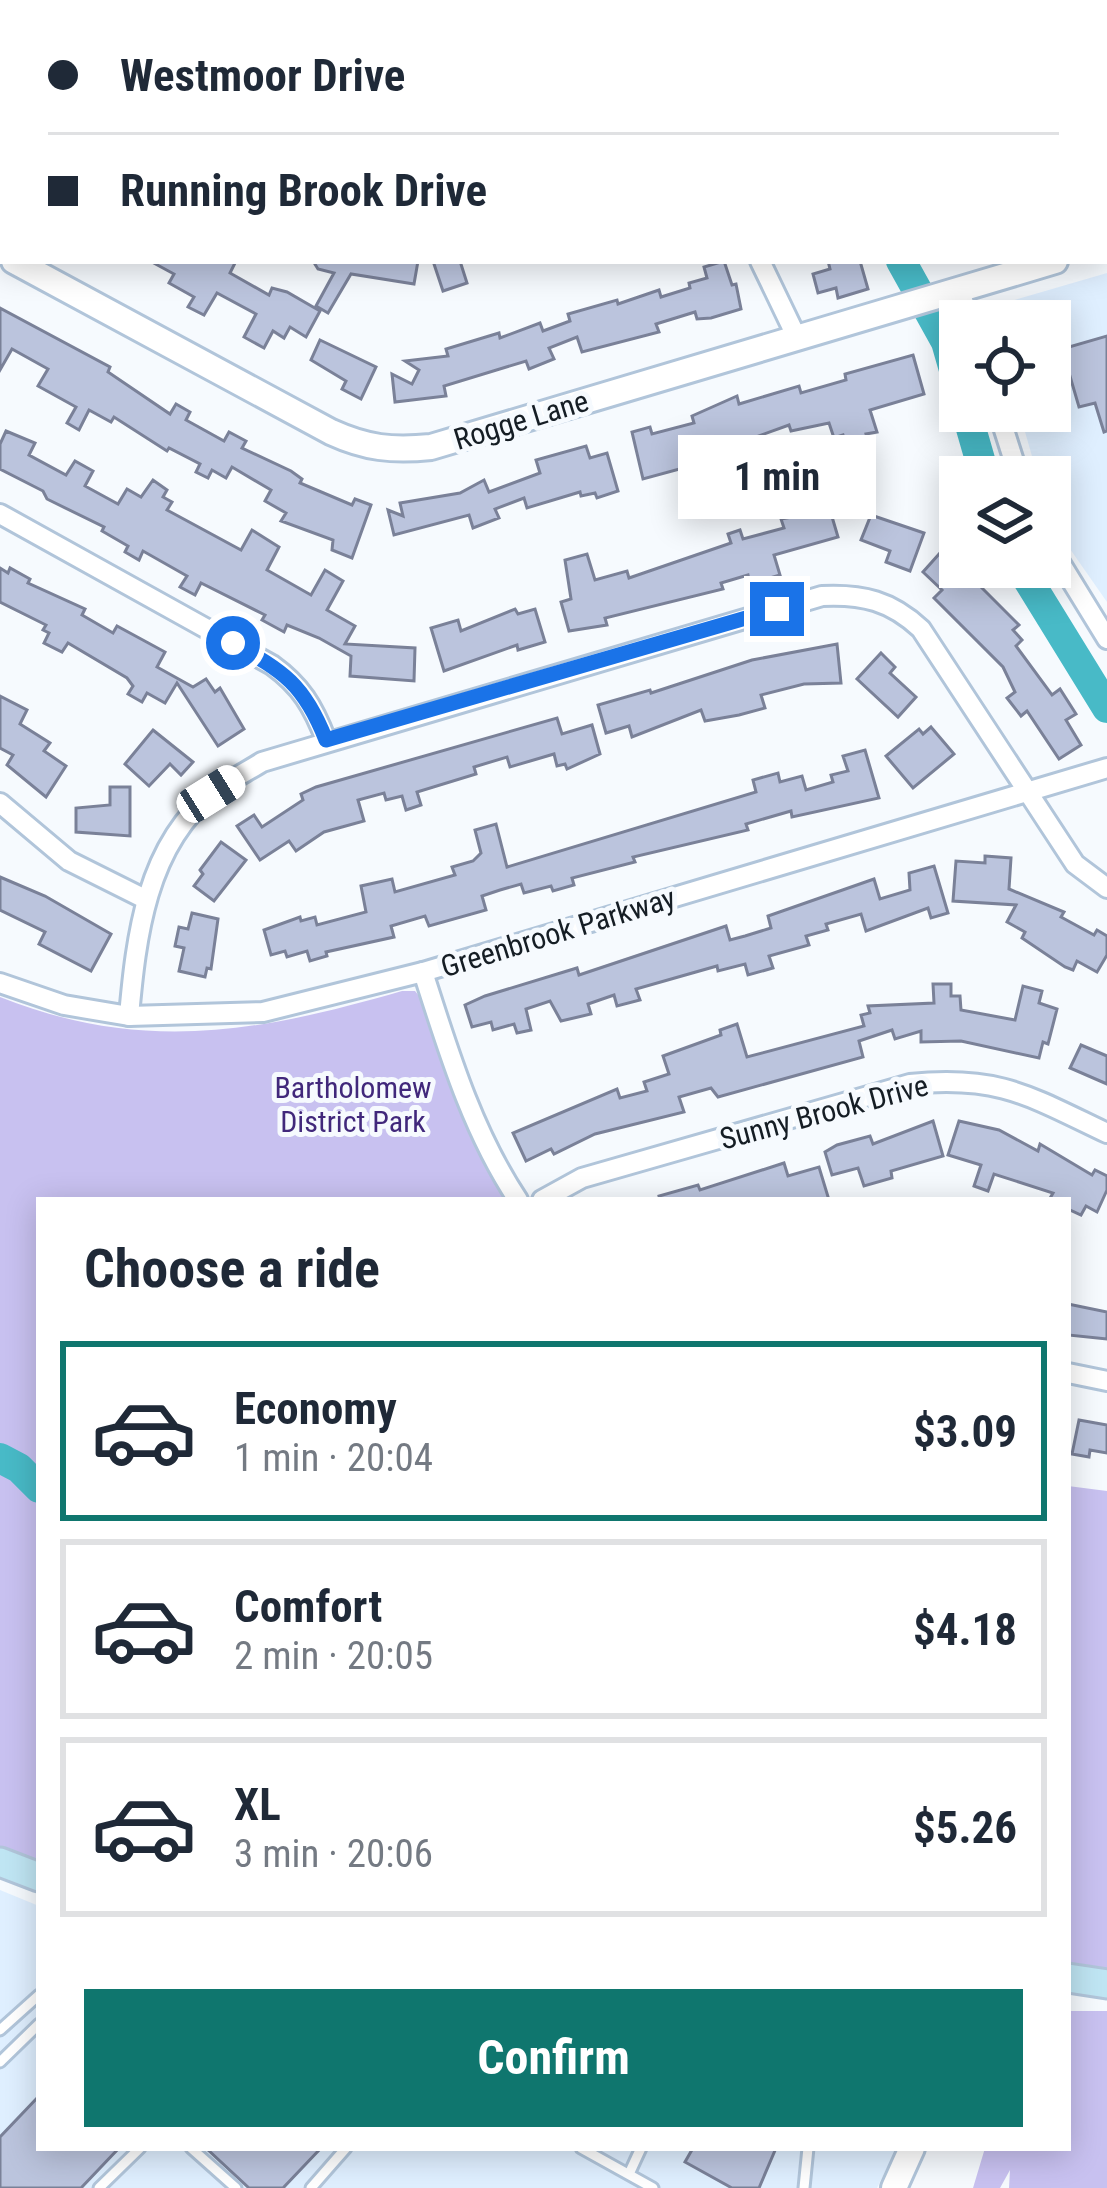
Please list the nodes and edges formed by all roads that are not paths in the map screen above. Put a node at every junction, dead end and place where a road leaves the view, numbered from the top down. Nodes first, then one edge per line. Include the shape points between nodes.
1 (20, 264) edge
2 (761, 264) edge
3 (1044, 264) edge
4 (960, 291) junction
5 (963, 300) edge
6 (797, 338) junction
7 (0, 514) edge
8 (1071, 580) edge
9 (1107, 638) edge
10 (326, 740) junction
11 (1107, 768) edge
12 (1025, 793) junction
13 (0, 803) edge
14 (1107, 888) edge
15 (145, 899) junction
16 (423, 972) junction
17 (0, 983) edge
18 (129, 1016) junction
19 (1107, 1133) edge
20 (516, 1197) edge
21 (547, 1197) edge
22 (1071, 1374) edge
23 (1107, 1381) edge
24 (0, 1862) edge
25 (36, 1876) edge
26 (1071, 1978) edge
27 (1107, 1984) edge
28 (36, 1998) edge
29 (21, 2013) junction
30 (36, 2024) edge
31 (36, 2027) edge
32 (0, 2030) edge
33 (0, 2062) edge
34 (137, 2151) edge
35 (194, 2151) edge
36 (343, 2151) edge
37 (586, 2151) edge
38 (639, 2151) edge
39 (808, 2151) edge
40 (910, 2151) edge
41 (629, 2174) junction
42 (99, 2188) edge
43 (236, 2188) edge
44 (311, 2188) edge
45 (653, 2188) edge
46 (805, 2188) edge
47 (894, 2188) edge

1 - 6 street, Rogge Lane via 331,432 394,451
2 - 6 street
3 - 4 street, Rogge Lane
4 - 5 street
4 - 6 street, Rogge Lane
7 - 10 street via 272,664 304,692
8 - 9 street
10 - 12 street via 849,594 900,610 920,629
10 - 15 street via 262,762 211,794 174,839
11 - 12 street, Greenbrook Parkway
12 - 14 street via 1075,864
12 - 16 street, Greenbrook Parkway
13 - 15 street via 69,860
15 - 18 street
16 - 18 street, Greenbrook Parkway via 262,1012
16 - 20 street via 466,1097
17 - 18 street, Greenbrook Parkway
19 - 21 street, Sunny Brook Drive via 1003,1086 910,1084 582,1178
22 - 23 street
24 - 25 main road
26 - 27 main road
28 - 29 lane
29 - 30 lane
29 - 32 lane
31 - 33 lane
34 - 42 lane
35 - 43 lane
36 - 44 lane
37 - 41 lane
38 - 41 lane
39 - 46 lane
40 - 47 street
41 - 45 lane

